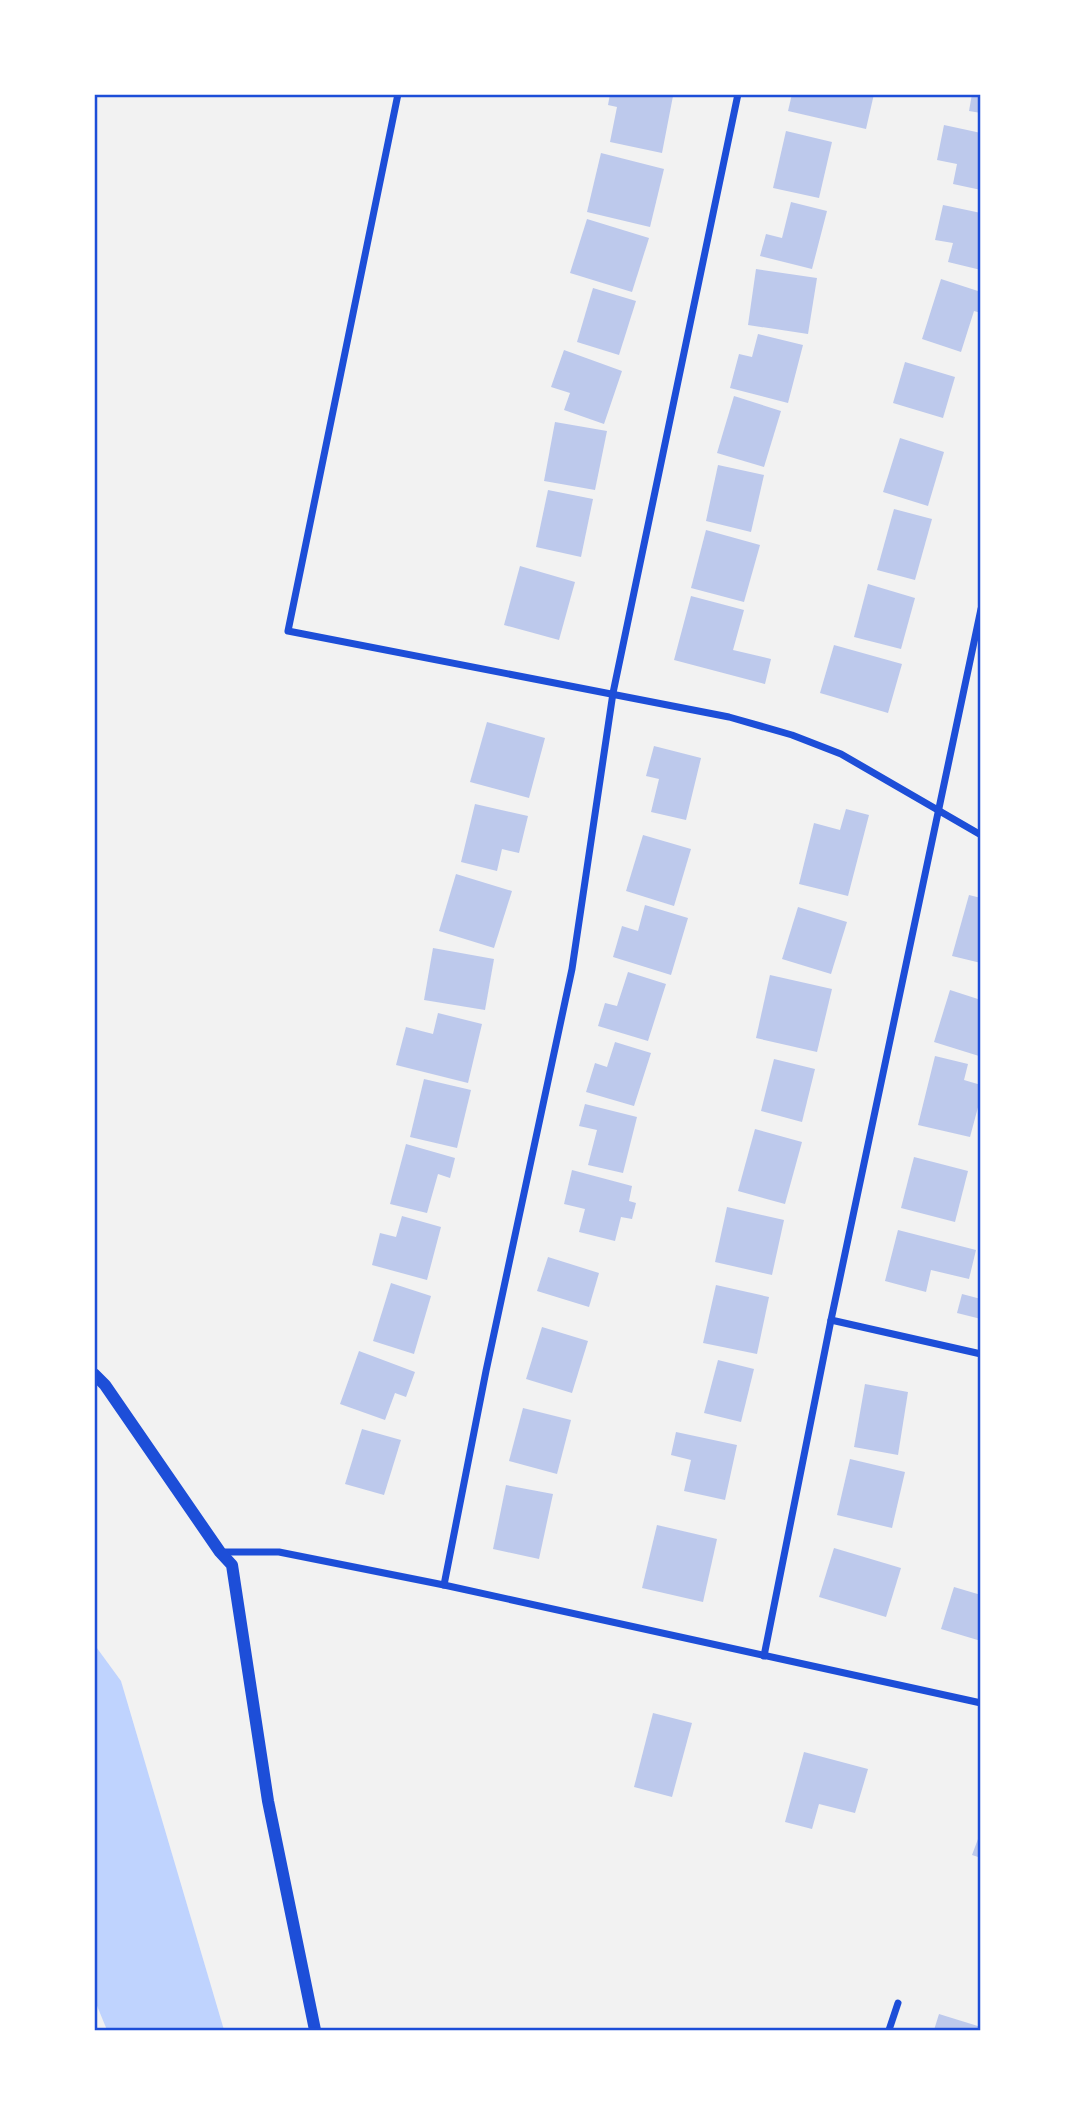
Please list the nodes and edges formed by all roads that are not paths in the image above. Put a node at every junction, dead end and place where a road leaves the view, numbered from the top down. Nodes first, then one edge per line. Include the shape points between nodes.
1 (398, 94) edge
2 (738, 94) edge
3 (981, 609) edge
4 (613, 693) junction
5 (938, 811) junction
6 (981, 835) edge
7 (831, 1320) junction
8 (981, 1354) edge
9 (94, 1374) edge
10 (220, 1552) junction
11 (443, 1585) junction
12 (764, 1656) junction
13 (981, 1703) edge
14 (898, 2003) dead end
15 (315, 2031) edge
16 (889, 2031) edge

1 - 4 street via 288,631
2 - 4 street
3 - 5 street
4 - 5 street via 792,734 841,754
4 - 11 street via 572,969
5 - 6 street
5 - 7 street
7 - 8 street
7 - 12 street
9 - 10 street
10 - 11 street via 279,1552
10 - 15 street via 232,1564 268,1801
11 - 12 street
12 - 13 street
14 - 16 street

